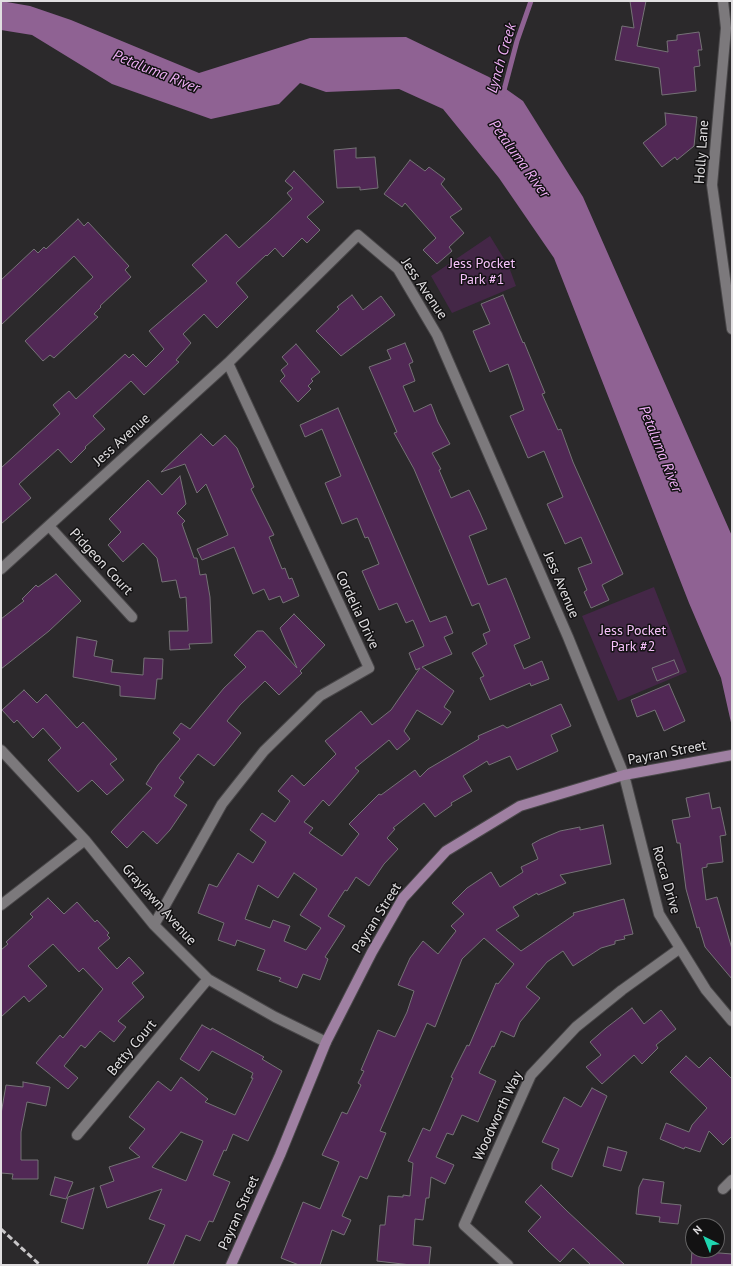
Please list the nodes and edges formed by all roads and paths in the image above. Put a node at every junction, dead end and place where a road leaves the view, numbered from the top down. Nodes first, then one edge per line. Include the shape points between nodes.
1 (723, 1) edge
2 (732, 329) edge
3 (228, 363) junction
4 (49, 526) junction
5 (1, 569) edge
6 (132, 616) dead end
7 (1, 750) edge
8 (732, 755) edge
9 (624, 775) junction
10 (85, 840) junction
11 (1, 905) edge
12 (154, 925) junction
13 (679, 949) junction
14 (208, 979) junction
15 (732, 1021) edge
16 (326, 1042) junction
17 (78, 1135) dead end
18 (732, 1180) edge
19 (723, 1189) dead end
20 (231, 1265) edge
21 (508, 1265) edge

1 - 2 street, Holly Lane via 726,28 712,185
3 - 4 street, Jess Avenue
3 - 9 street, Jess Avenue via 358,235 398,269 437,335 565,629
3 - 12 street, Cordelia Drive via 369,668 320,696 264,751 222,804
4 - 5 street, Jess Avenue
4 - 6 street, Pidgeon Court
7 - 10 street, Graylawn Avenue
8 - 9 main road, Payran Street
9 - 13 street, Rocca Drive via 659,914
9 - 16 main road, Payran Street via 520,806 446,851 403,898
10 - 11 street
10 - 12 street, Graylawn Avenue
12 - 14 street, Graylawn Avenue
13 - 15 street, Rocca Drive via 706,990
13 - 21 street, Woodworth Way via 576,1027 531,1075 464,1225
14 - 16 street, Graylawn Avenue
14 - 17 street, Betty Court
16 - 20 main road, Payran Street
18 - 19 street

